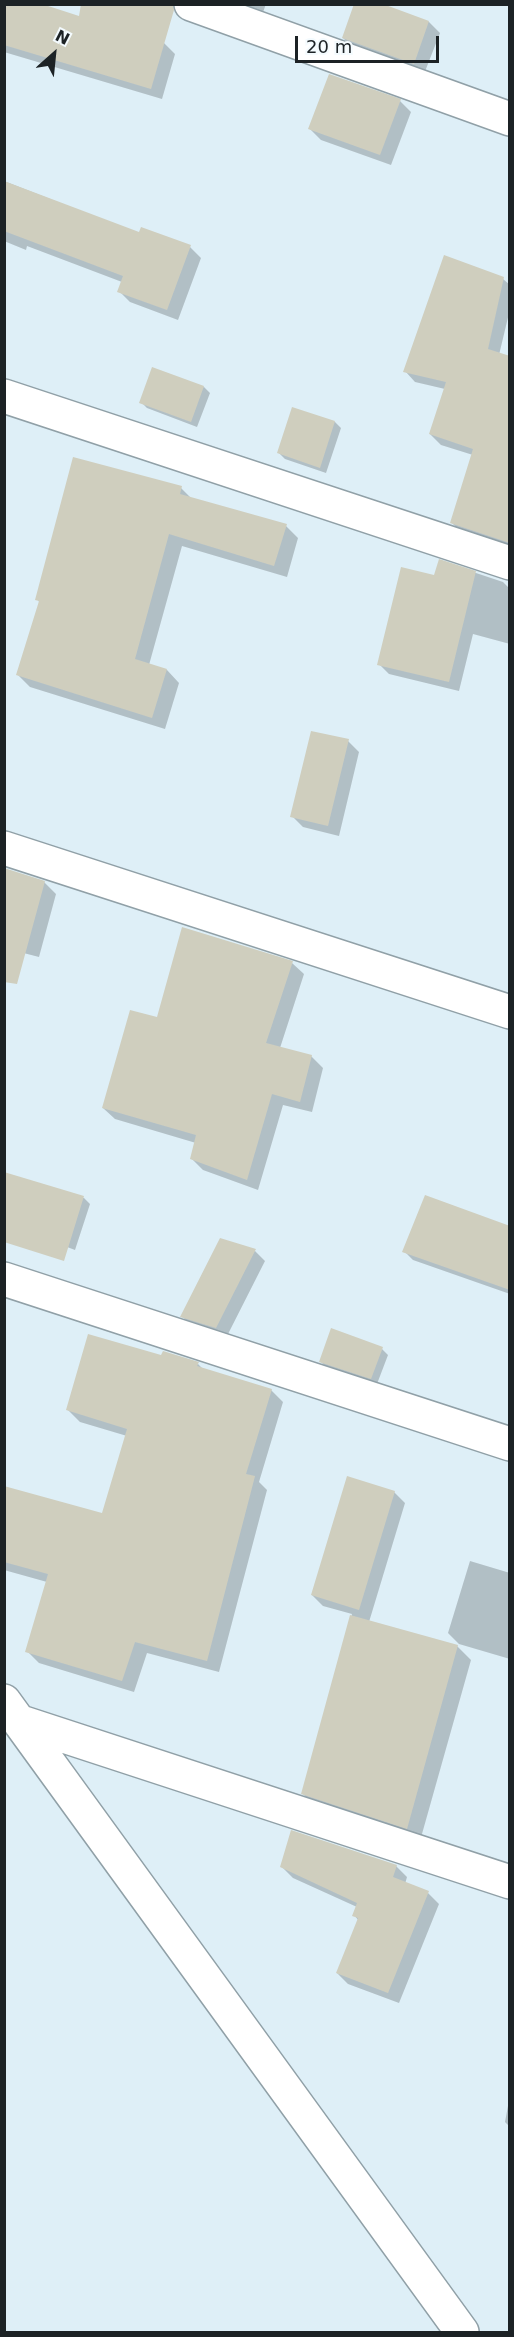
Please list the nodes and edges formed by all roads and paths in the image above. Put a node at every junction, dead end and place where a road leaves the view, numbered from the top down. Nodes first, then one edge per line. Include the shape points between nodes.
1 (191, 4) edge
2 (510, 119) edge
3 (4, 396) edge
4 (510, 563) edge
5 (4, 848) edge
6 (510, 1012) edge
7 (4, 1279) edge
8 (510, 1444) edge
9 (13, 1711) edge
10 (510, 1882) edge
11 (462, 2332) edge

1 - 2 street
3 - 4 street
5 - 6 street
7 - 8 street
9 - 10 street
9 - 11 street

